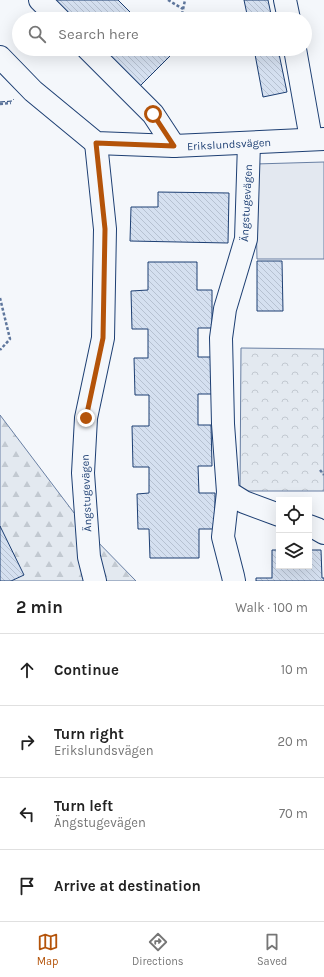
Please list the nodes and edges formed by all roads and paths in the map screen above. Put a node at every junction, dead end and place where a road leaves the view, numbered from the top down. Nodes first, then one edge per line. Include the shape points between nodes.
1 (40, 0) edge
2 (168, 0) edge
3 (185, 0) edge
4 (285, 0) edge
5 (183, 9) junction
6 (52, 12) edge
7 (182, 12) edge
8 (288, 12) edge
9 (95, 56) edge
10 (297, 56) edge
11 (0, 57) edge
12 (318, 139) edge
13 (96, 143) junction
14 (249, 143) junction
15 (174, 146) junction
16 (0, 298) edge
17 (0, 350) edge
18 (320, 470) dead end
19 (324, 475) edge
20 (228, 492) junction
21 (276, 514) edge
22 (312, 527) edge
23 (324, 533) edge
24 (95, 581) edge
25 (234, 581) edge

1 - 6 street
2 - 5 path
3 - 5 path
4 - 8 street
5 - 7 path
9 - 15 street via 153,114
10 - 12 street
11 - 13 street via 33,91
12 - 14 street, Erikslundsvägen
13 - 15 street, Erikslundsvägen
13 - 24 street, Ängstugevägen via 105,229 103,338 86,418 83,473 89,557
14 - 15 street, Erikslundsvägen
14 - 20 street, Ängstugevägen via 246,239 225,309 221,338
16 - 17 path via 10,339
18 - 19 path
20 - 21 street via 244,502
20 - 25 street, Ängstugevägen via 223,538
22 - 23 street

